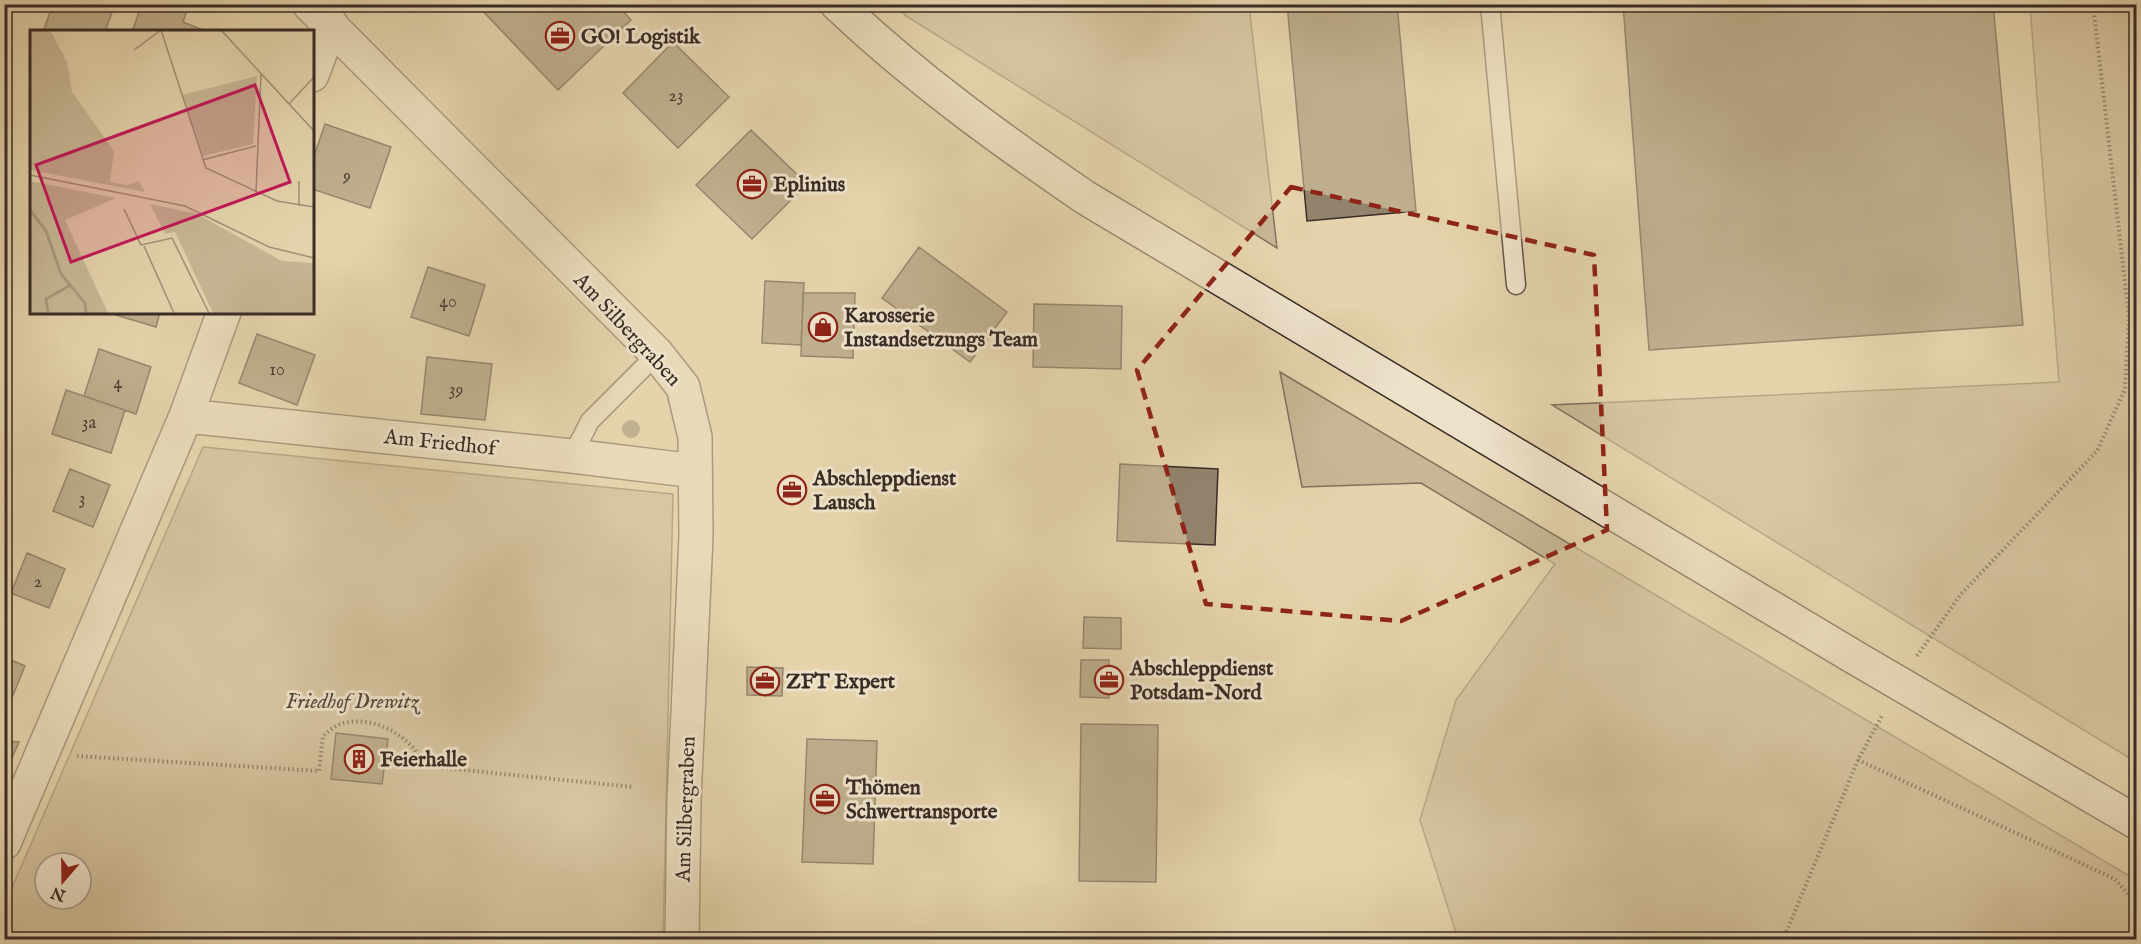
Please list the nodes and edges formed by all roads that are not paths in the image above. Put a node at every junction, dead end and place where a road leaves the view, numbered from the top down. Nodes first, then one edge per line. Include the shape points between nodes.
1 (837, 4) edge
2 (1490, 4) edge
3 (320, 14) edge
4 (314, 60) edge
5 (1516, 285) dead end
6 (223, 314) edge
7 (657, 354) junction
8 (186, 416) junction
9 (572, 456) junction
10 (695, 471) junction
11 (2136, 822) edge
12 (4, 843) edge
13 (682, 939) edge

1 - 11 street, bridge via 886,51 973,120 1086,198
2 - 5 lane
3 - 4 street
3 - 7 street, Am Silbergraben
6 - 8 street
7 - 9 lane via 590,421
7 - 10 street, Am Silbergraben via 683,387 695,437
8 - 9 street, Am Friedhof
8 - 12 street
9 - 10 street, Am Friedhof
10 - 13 street, Am Silbergraben

